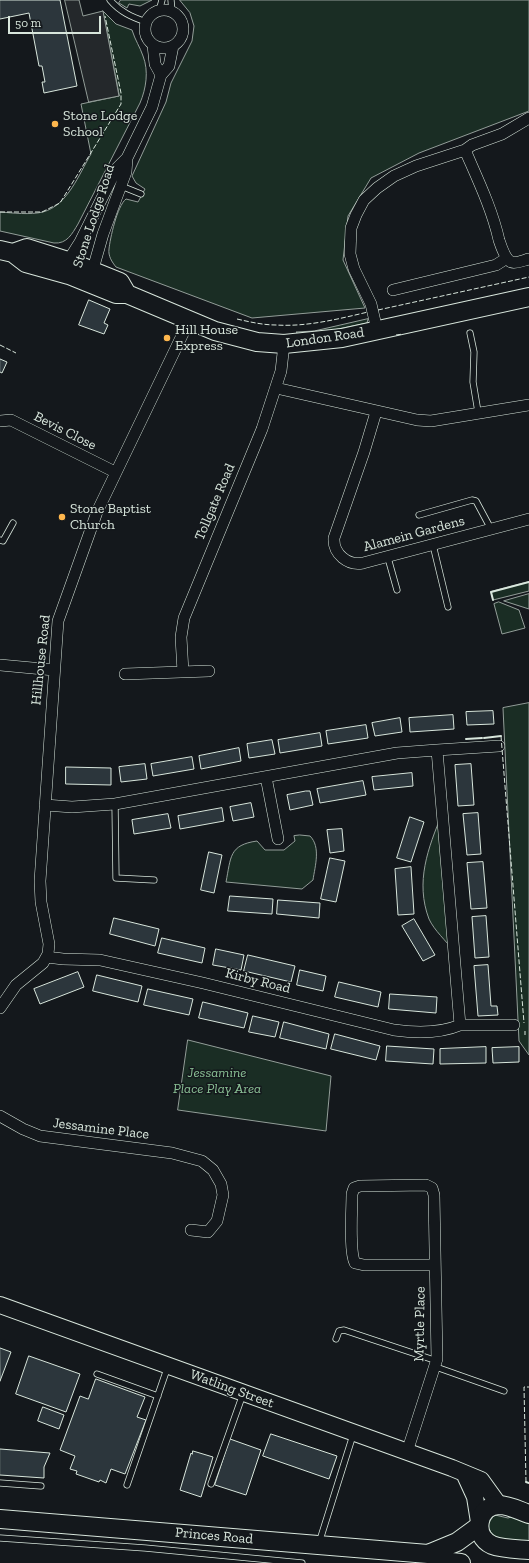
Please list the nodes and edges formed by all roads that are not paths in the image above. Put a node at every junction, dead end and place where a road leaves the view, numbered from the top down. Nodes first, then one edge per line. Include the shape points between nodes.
1 (110, 0) edge
2 (171, 0) edge
3 (160, 5) edge
4 (172, 12) junction
5 (146, 22) junction
6 (154, 45) junction
7 (173, 46) junction
8 (161, 75) junction
9 (529, 118) edge
10 (465, 150) junction
11 (127, 158) junction
12 (121, 186) junction
13 (141, 194) dead end
14 (6, 251) edge
15 (507, 258) junction
16 (529, 259) edge
17 (68, 268) junction
18 (90, 276) junction
19 (393, 290) dead end
20 (529, 297) edge
21 (189, 321) junction
22 (376, 330) junction
23 (470, 333) dead end
24 (284, 344) junction
25 (276, 388) junction
26 (529, 405) edge
27 (376, 412) junction
28 (478, 412) junction
29 (0, 421) edge
30 (115, 472) junction
31 (419, 515) dead end
32 (529, 519) edge
33 (13, 523) dead end
34 (491, 529) junction
35 (0, 540) edge
36 (433, 546) junction
37 (388, 558) junction
38 (397, 590) dead end
39 (448, 606) dead end
40 (0, 665) edge
41 (54, 670) junction
42 (209, 671) dead end
43 (183, 672) junction
44 (125, 674) dead end
45 (499, 746) dead end
46 (437, 750) junction
47 (266, 777) junction
48 (115, 804) junction
49 (45, 805) junction
50 (278, 839) dead end
51 (154, 880) dead end
52 (47, 957) junction
53 (0, 1008) edge
54 (460, 1025) junction
55 (514, 1025) dead end
56 (0, 1116) edge
57 (190, 1230) dead end
58 (436, 1265) junction
59 (0, 1305) edge
60 (336, 1339) dead end
61 (436, 1364) junction
62 (168, 1366) junction
63 (97, 1374) dead end
64 (504, 1391) dead end
65 (243, 1393) junction
66 (158, 1396) junction
67 (354, 1432) junction
68 (407, 1452) junction
69 (464, 1473) junction
70 (0, 1483) edge
71 (211, 1484) dead end
72 (127, 1485) dead end
73 (41, 1486) dead end
74 (499, 1505) junction
75 (529, 1514) edge
76 (0, 1519) edge
77 (479, 1524) junction
78 (0, 1538) edge
79 (319, 1545) junction
80 (529, 1550) edge
81 (428, 1554) junction
82 (302, 1563) edge
83 (461, 1563) edge

1 - 5 lane via 129,16
2 - 4 lane, Stone Lodge Road
3 - 4 street
3 - 5 street
4 - 7 street, Stone Lodge Road via 180,19 183,29 181,39
5 - 6 street via 145,32
6 - 7 street via 160,48
6 - 8 street via 155,64
7 - 8 street, Stone Lodge Road via 169,66
8 - 11 street, Stone Lodge Road via 152,107
9 - 10 street via 502,134
10 - 15 street
10 - 22 street via 416,166 389,180 370,194 356,215 350,234 350,258 369,299
11 - 12 street, Stone Lodge Road
11 - 17 street, Stone Lodge Road via 117,168
12 - 13 lane
12 - 18 street, Stone Lodge Road
14 - 17 main road, London Road via 26,263
15 - 16 street via 511,262
15 - 19 street via 496,266
17 - 18 main road, London Road
18 - 21 main road, London Road via 120,282 127,294
20 - 22 main road, London Road
21 - 24 main road, London Road via 231,336 257,342
21 - 30 street, Hillhouse Road
22 - 24 main road, London Road via 316,342
23 - 28 lane via 474,352 473,382
24 - 25 street, Tollgate Road via 284,359
25 - 27 street
25 - 43 street, Tollgate Road via 184,618 181,637
26 - 28 street
27 - 28 street via 431,420
27 - 37 street, Alamein Gardens via 334,543 340,556 355,564
29 - 30 street, Bevis Close via 11,420
30 - 41 street, Hillhouse Road via 94,518 62,606 57,629
31 - 34 lane via 472,500 479,503
32 - 34 street, Alamein Gardens
33 - 35 lane via 2,541
34 - 36 street, Alamein Gardens
36 - 37 street, Alamein Gardens
36 - 39 lane
37 - 38 lane
40 - 41 street
41 - 49 street, Hillhouse Road
42 - 43 street
43 - 44 street
45 - 46 street
46 - 47 street via 397,753
46 - 54 street
47 - 48 street
47 - 50 street
48 - 49 street via 72,807
48 - 51 lane via 116,878
49 - 52 street, Hillhouse Road via 40,885 41,906 49,944
52 - 53 street via 16,985
52 - 54 street, Kirby Road via 100,960 388,1029 413,1032 446,1031
54 - 55 street, Kirby Road
56 - 57 street, Jessamine Place via 40,1136 172,1153 202,1161 213,1170 221,1184 223,1195 217,1221 208,1232
58 - 58 street, Myrtle Place via 434,1195 431,1187 405,1185 354,1188 352,1243 356,1263
58 - 61 street, Myrtle Place
59 - 62 main road, Watling Street
60 - 61 lane via 340,1331 344,1330
61 - 64 lane
61 - 68 street, Myrtle Place
62 - 65 main road, Watling Street
62 - 66 lane
63 - 66 lane
65 - 67 main road, Watling Street
65 - 71 lane
66 - 72 lane
67 - 68 main road, Watling Street
67 - 79 lane
68 - 69 main road, Watling Street
69 - 74 main road, Watling Street via 481,1480
69 - 77 main road via 475,1497
70 - 73 lane
74 - 75 main road
74 - 77 main road, Princes Road via 487,1509 482,1514
76 - 79 main road, Princes Road
77 - 80 main road via 483,1538 494,1546
77 - 81 main road, Princes Road via 457,1542
78 - 82 lane
79 - 81 main road, Princes Road
81 - 83 main road, Princes Road

